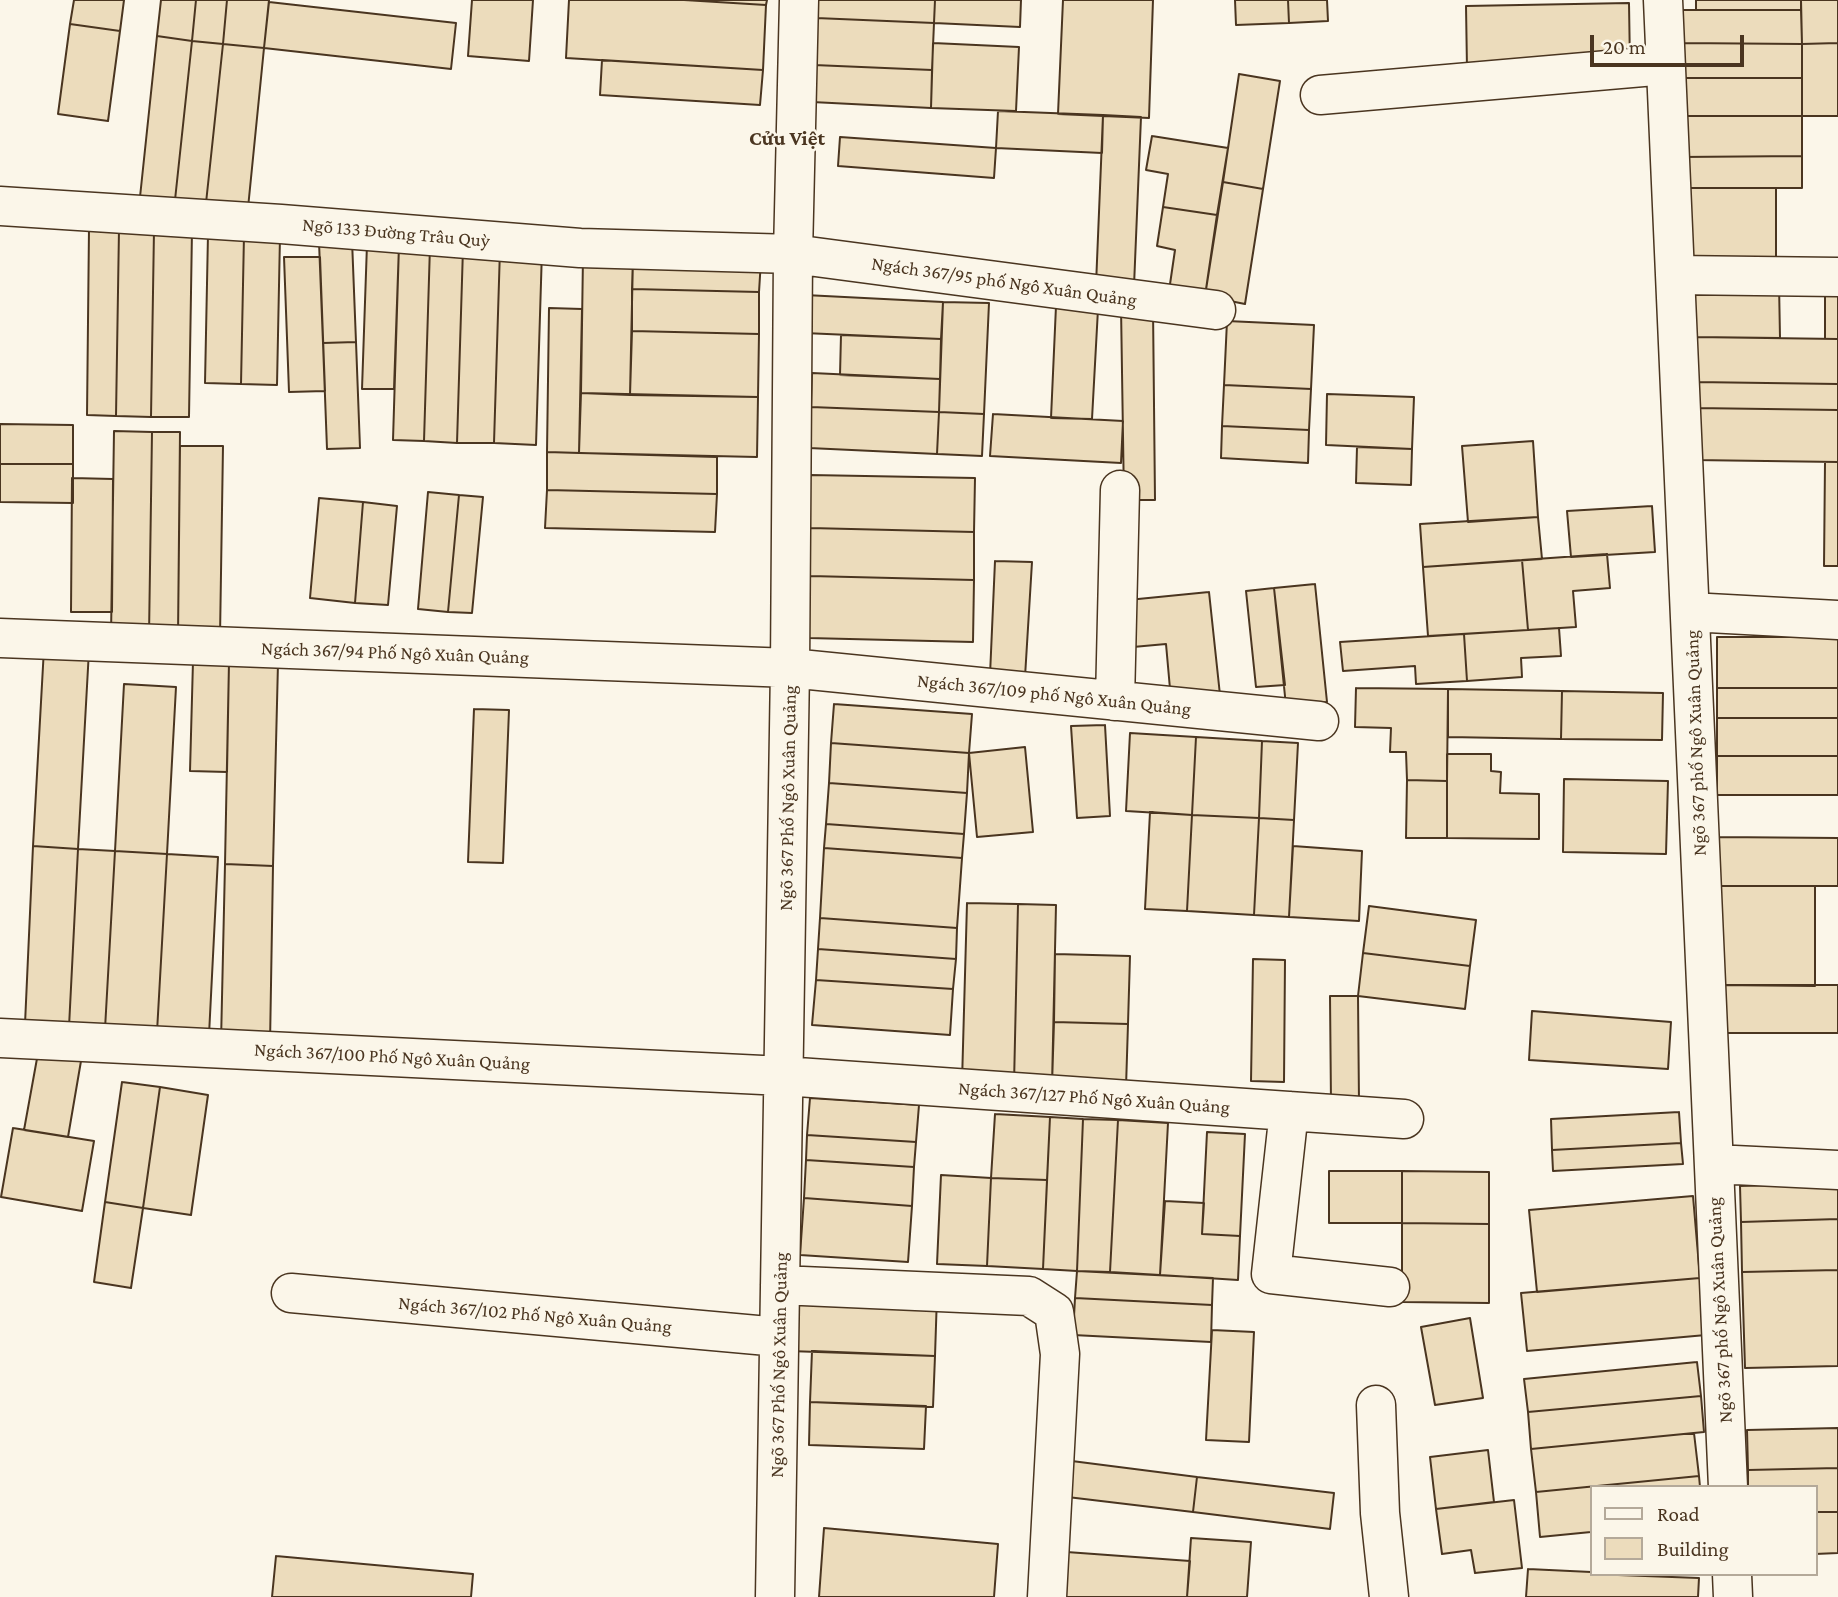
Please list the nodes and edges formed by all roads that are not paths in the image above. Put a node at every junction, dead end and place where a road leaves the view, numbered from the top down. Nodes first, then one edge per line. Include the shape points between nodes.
1 (799, 0) edge
2 (1663, 0) edge
3 (1666, 65) junction
4 (1320, 95) dead end
5 (0, 206) edge
6 (793, 254) junction
7 (1675, 275) junction
8 (1838, 277) edge
9 (1216, 310) dead end
10 (1120, 490) dead end
11 (1690, 612) junction
12 (1838, 620) edge
13 (0, 638) edge
14 (790, 668) junction
15 (1115, 701) junction
16 (1319, 721) dead end
17 (0, 1038) edge
18 (783, 1076) junction
19 (1289, 1111) junction
20 (1404, 1119) dead end
21 (1714, 1164) junction
22 (1838, 1170) edge
23 (780, 1285) junction
24 (1390, 1287) dead end
25 (291, 1293) dead end
26 (779, 1337) junction
27 (1376, 1405) dead end
28 (1728, 1485) edge
29 (1732, 1576) edge
30 (775, 1597) edge
31 (1047, 1597) edge
32 (1389, 1597) edge
33 (1733, 1597) edge

1 - 6 street, Ngõ 367 Phố Ngô Xuân Quảng
2 - 3 street, Ngõ 367 phố Ngô Xuân Quảng
3 - 4 street
3 - 7 street, Ngõ 367 phố Ngô Xuân Quảng
5 - 6 street, Ngõ 133 Đường Trâu Quỳ via 580,248
6 - 9 street, Ngách 367/95 phố Ngô Xuân Quảng
6 - 14 street, Ngõ 367 Phố Ngô Xuân Quảng
7 - 8 street
7 - 11 street, Ngõ 367 phố Ngô Xuân Quảng
10 - 15 street
11 - 12 street
11 - 21 street, Ngõ 367 phố Ngô Xuân Quảng
13 - 14 street, Ngách 367/94 Phố Ngô Xuân Quảng
14 - 15 street, Ngách 367/109 phố Ngô Xuân Quảng
14 - 18 street, Ngõ 367 Phố Ngô Xuân Quảng
15 - 16 street, Ngách 367/109 phố Ngô Xuân Quảng
17 - 18 street, Ngách 367/100 Phố Ngô Xuân Quảng
18 - 19 street, Ngách 367/127 Phố Ngô Xuân Quảng
18 - 23 street, Ngõ 367 Phố Ngô Xuân Quảng
19 - 20 street, Ngách 367/127 Phố Ngô Xuân Quảng
19 - 24 street via 1271,1274
21 - 22 street
21 - 28 street, Ngõ 367 phố Ngô Xuân Quảng
23 - 26 street, Ngõ 367 Phố Ngô Xuân Quảng
23 - 31 street via 1029,1296 1054,1312 1060,1354
25 - 26 street, Ngách 367/102 Phố Ngô Xuân Quảng
26 - 30 street, Ngõ 367 Phố Ngô Xuân Quảng
27 - 32 street
29 - 33 street

